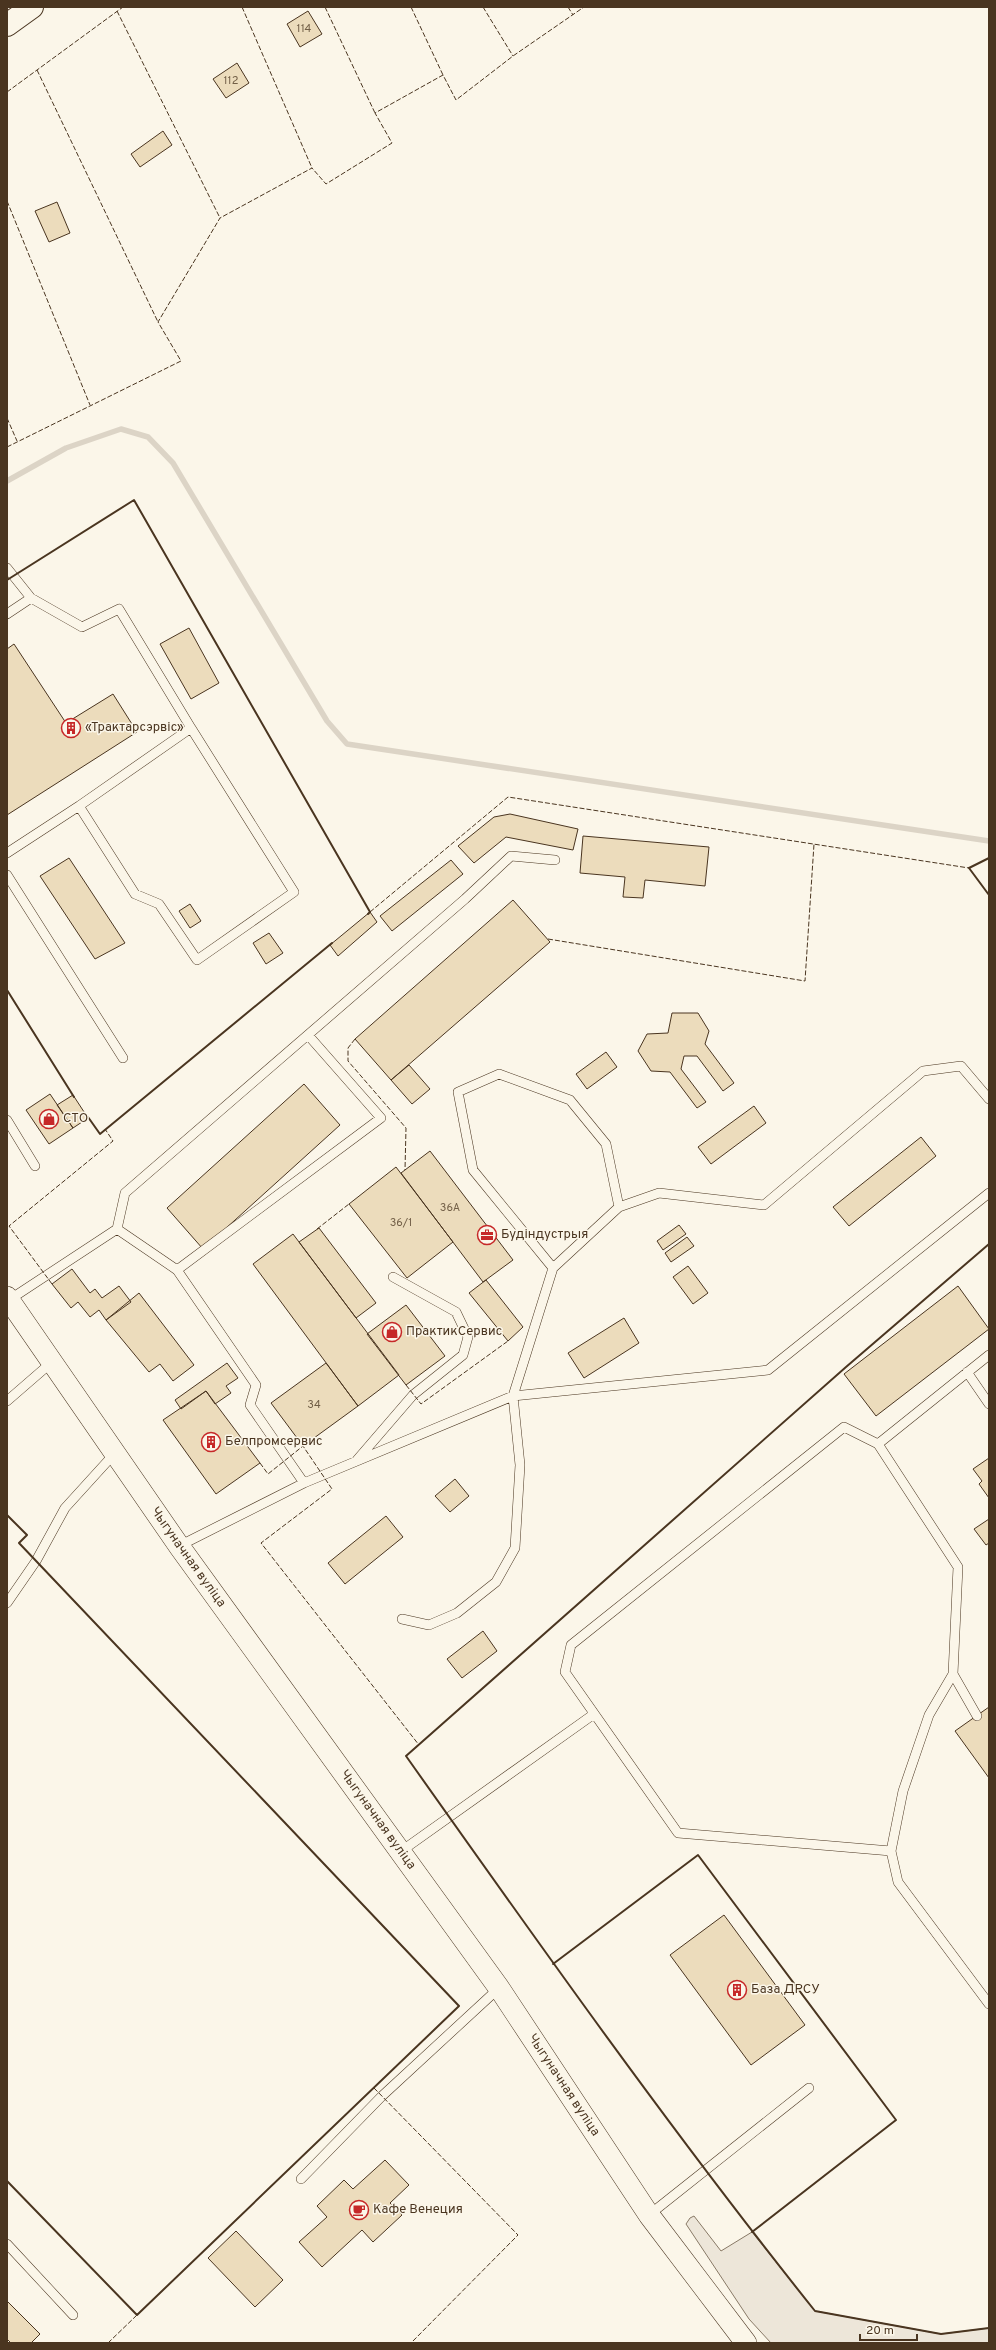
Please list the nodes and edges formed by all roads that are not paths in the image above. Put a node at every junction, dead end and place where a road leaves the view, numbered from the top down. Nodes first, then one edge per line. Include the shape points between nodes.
1 (32, 7) edge
2 (7, 25) edge
3 (7, 568) edge
4 (32, 598) junction
5 (7, 614) edge
6 (191, 728) junction
7 (79, 806) junction
8 (7, 853) edge
9 (555, 860) dead end
10 (7, 875) edge
11 (308, 1035) junction
12 (123, 1058) dead end
13 (989, 1099) edge
14 (7, 1120) edge
15 (35, 1166) dead end
16 (989, 1193) edge
17 (619, 1207) junction
18 (117, 1229) junction
19 (553, 1268) junction
20 (177, 1270) junction
21 (393, 1278) dead end
22 (8, 1299) edge
23 (989, 1355) edge
24 (52, 1362) junction
25 (967, 1372) junction
26 (513, 1396) junction
27 (7, 1400) edge
28 (989, 1404) edge
29 (878, 1444) junction
30 (115, 1453) junction
31 (356, 1462) junction
32 (304, 1483) junction
33 (179, 1546) junction
34 (7, 1603) edge
35 (402, 1619) dead end
36 (953, 1674) junction
37 (594, 1714) junction
38 (977, 1716) dead end
39 (892, 1850) junction
40 (400, 1852) junction
41 (498, 1988) junction
42 (989, 2004) edge
43 (809, 2088) dead end
44 (301, 2179) dead end
45 (649, 2215) junction
46 (7, 2244) edge
47 (73, 2315) dead end
48 (746, 2343) edge

1 - 2 main road
3 - 4 lane
4 - 5 lane
4 - 6 lane via 82,627 118,609
6 - 7 lane
6 - 7 lane via 294,892 216,947 197,960 159,904 135,894
7 - 8 lane
9 - 11 lane via 511,856
10 - 12 lane
11 - 18 lane via 125,1193
11 - 20 lane via 382,1118
13 - 17 lane via 961,1066 923,1071 764,1205 659,1193
14 - 15 lane
16 - 26 lane via 768,1370
17 - 19 lane
17 - 19 lane via 606,1144 570,1100 499,1074 458,1092 473,1170
18 - 20 lane
18 - 22 lane
19 - 26 lane
20 - 32 lane via 256,1385 250,1405
21 - 31 lane via 456,1312 468,1337 463,1355 413,1395
22 - 24 street, Чыгуначная вуліца
23 - 25 lane
24 - 27 lane
24 - 30 street, Чыгуначная вуліца
25 - 28 lane
25 - 29 lane
26 - 31 lane
26 - 35 lane via 520,1465 515,1548 496,1582 457,1613 429,1625
29 - 36 lane via 958,1567
29 - 37 lane via 844,1427 571,1645 565,1672
30 - 33 street, Чыгуначная вуліца
30 - 34 lane via 65,1508 36,1561
31 - 32 lane
32 - 33 lane
33 - 40 street, Чыгуначная вуліца
36 - 38 lane
36 - 39 lane via 929,1715 903,1791
37 - 39 lane via 678,1833
37 - 40 lane
39 - 42 lane via 898,1882
40 - 41 street, Чыгуначная вуліца
41 - 44 lane via 382,2096
41 - 45 street, Чыгуначная вуліца
43 - 45 lane
45 - 48 street, Чыгуначная вуліца
46 - 47 lane

